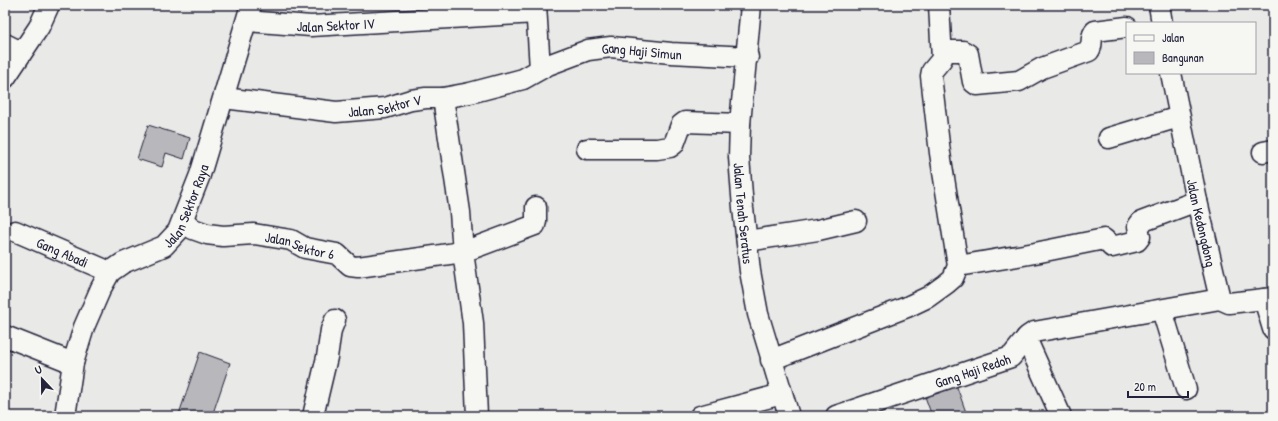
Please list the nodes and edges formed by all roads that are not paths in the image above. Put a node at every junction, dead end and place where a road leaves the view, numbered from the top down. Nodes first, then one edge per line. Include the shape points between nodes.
1 (50, 5) edge
2 (751, 5) edge
3 (939, 5) edge
4 (1160, 5) edge
5 (536, 9) edge
6 (249, 13) edge
7 (1162, 22) edge
8 (1126, 27) edge
9 (13, 48) edge
10 (942, 50) junction
11 (748, 57) junction
12 (540, 69) junction
13 (1171, 74) edge
14 (5, 78) edge
15 (224, 98) junction
16 (443, 98) junction
17 (1179, 117) junction
18 (740, 124) junction
19 (1109, 138) dead end
20 (587, 149) dead end
21 (1197, 201) junction
22 (536, 207) dead end
23 (183, 220) junction
24 (856, 221) dead end
25 (16, 231) dead end
26 (747, 241) junction
27 (463, 252) junction
28 (958, 266) junction
29 (110, 272) junction
30 (1268, 298) edge
31 (1220, 299) junction
32 (1162, 310) junction
33 (335, 320) dead end
34 (1273, 328) edge
35 (5, 336) edge
36 (1026, 338) junction
37 (771, 360) junction
38 (73, 363) junction
39 (1186, 389) dead end
40 (782, 394) junction
41 (65, 416) edge
42 (313, 416) edge
43 (477, 416) edge
44 (700, 416) edge
45 (789, 416) edge
46 (836, 416) edge
47 (1061, 416) edge

1 - 9 street via 39,26
2 - 11 street, Jalan Tenah Seratus
3 - 10 street
4 - 7 street
5 - 6 street, Jalan Sektor IV via 311,26
5 - 12 street
6 - 15 street, Jalan Sektor Raya
8 - 10 street via 1095,31 1092,34 1092,48 1089,51 1042,68 1016,82 977,85 973,80 968,54 964,51
9 - 14 street
10 - 28 street via 942,59 931,76
11 - 12 street, Gang Haji Simun via 692,55 611,46 563,58
11 - 18 street, Jalan Tenah Seratus
12 - 16 street, Jalan Sektor V via 524,79
13 - 17 street, Jalan Kedongdong
15 - 16 street, Jalan Sektor V via 336,112 385,108 426,98
15 - 23 street, Jalan Sektor Raya
16 - 27 street via 460,212
17 - 19 street
17 - 21 street, Jalan Kedongdong
18 - 20 street via 685,122 681,125 674,144 662,149
18 - 26 street, Jalan Tenah Seratus via 739,157
21 - 28 street via 1142,221 1139,225 1140,237 1112,247 1104,239
21 - 31 street, Jalan Kedongdong
22 - 27 street, Jalan Sektor 6 via 534,225
23 - 27 street, Jalan Sektor 6 via 193,229 207,234 254,234 291,240 305,248 337,254 350,266
23 - 29 street, Jalan Sektor Raya via 178,231 164,246 123,263
24 - 26 street
25 - 29 street, Gang Abadi
26 - 37 street, Jalan Tenah Seratus via 758,314
27 - 43 street via 474,323
28 - 37 street via 953,278 928,297
29 - 38 street, Jalan Sektor Raya via 100,288 84,327
30 - 31 street via 1228,303
30 - 34 street
31 - 32 street
32 - 36 street via 1034,332
32 - 39 street
33 - 42 street
35 - 38 street
36 - 46 street, Gang Haji Redoh via 1012,357
36 - 47 street
37 - 40 street, Jalan Tenah Seratus
38 - 41 street, Jalan Sektor Raya
40 - 44 street
40 - 45 street, Jalan Tenah Seratus

